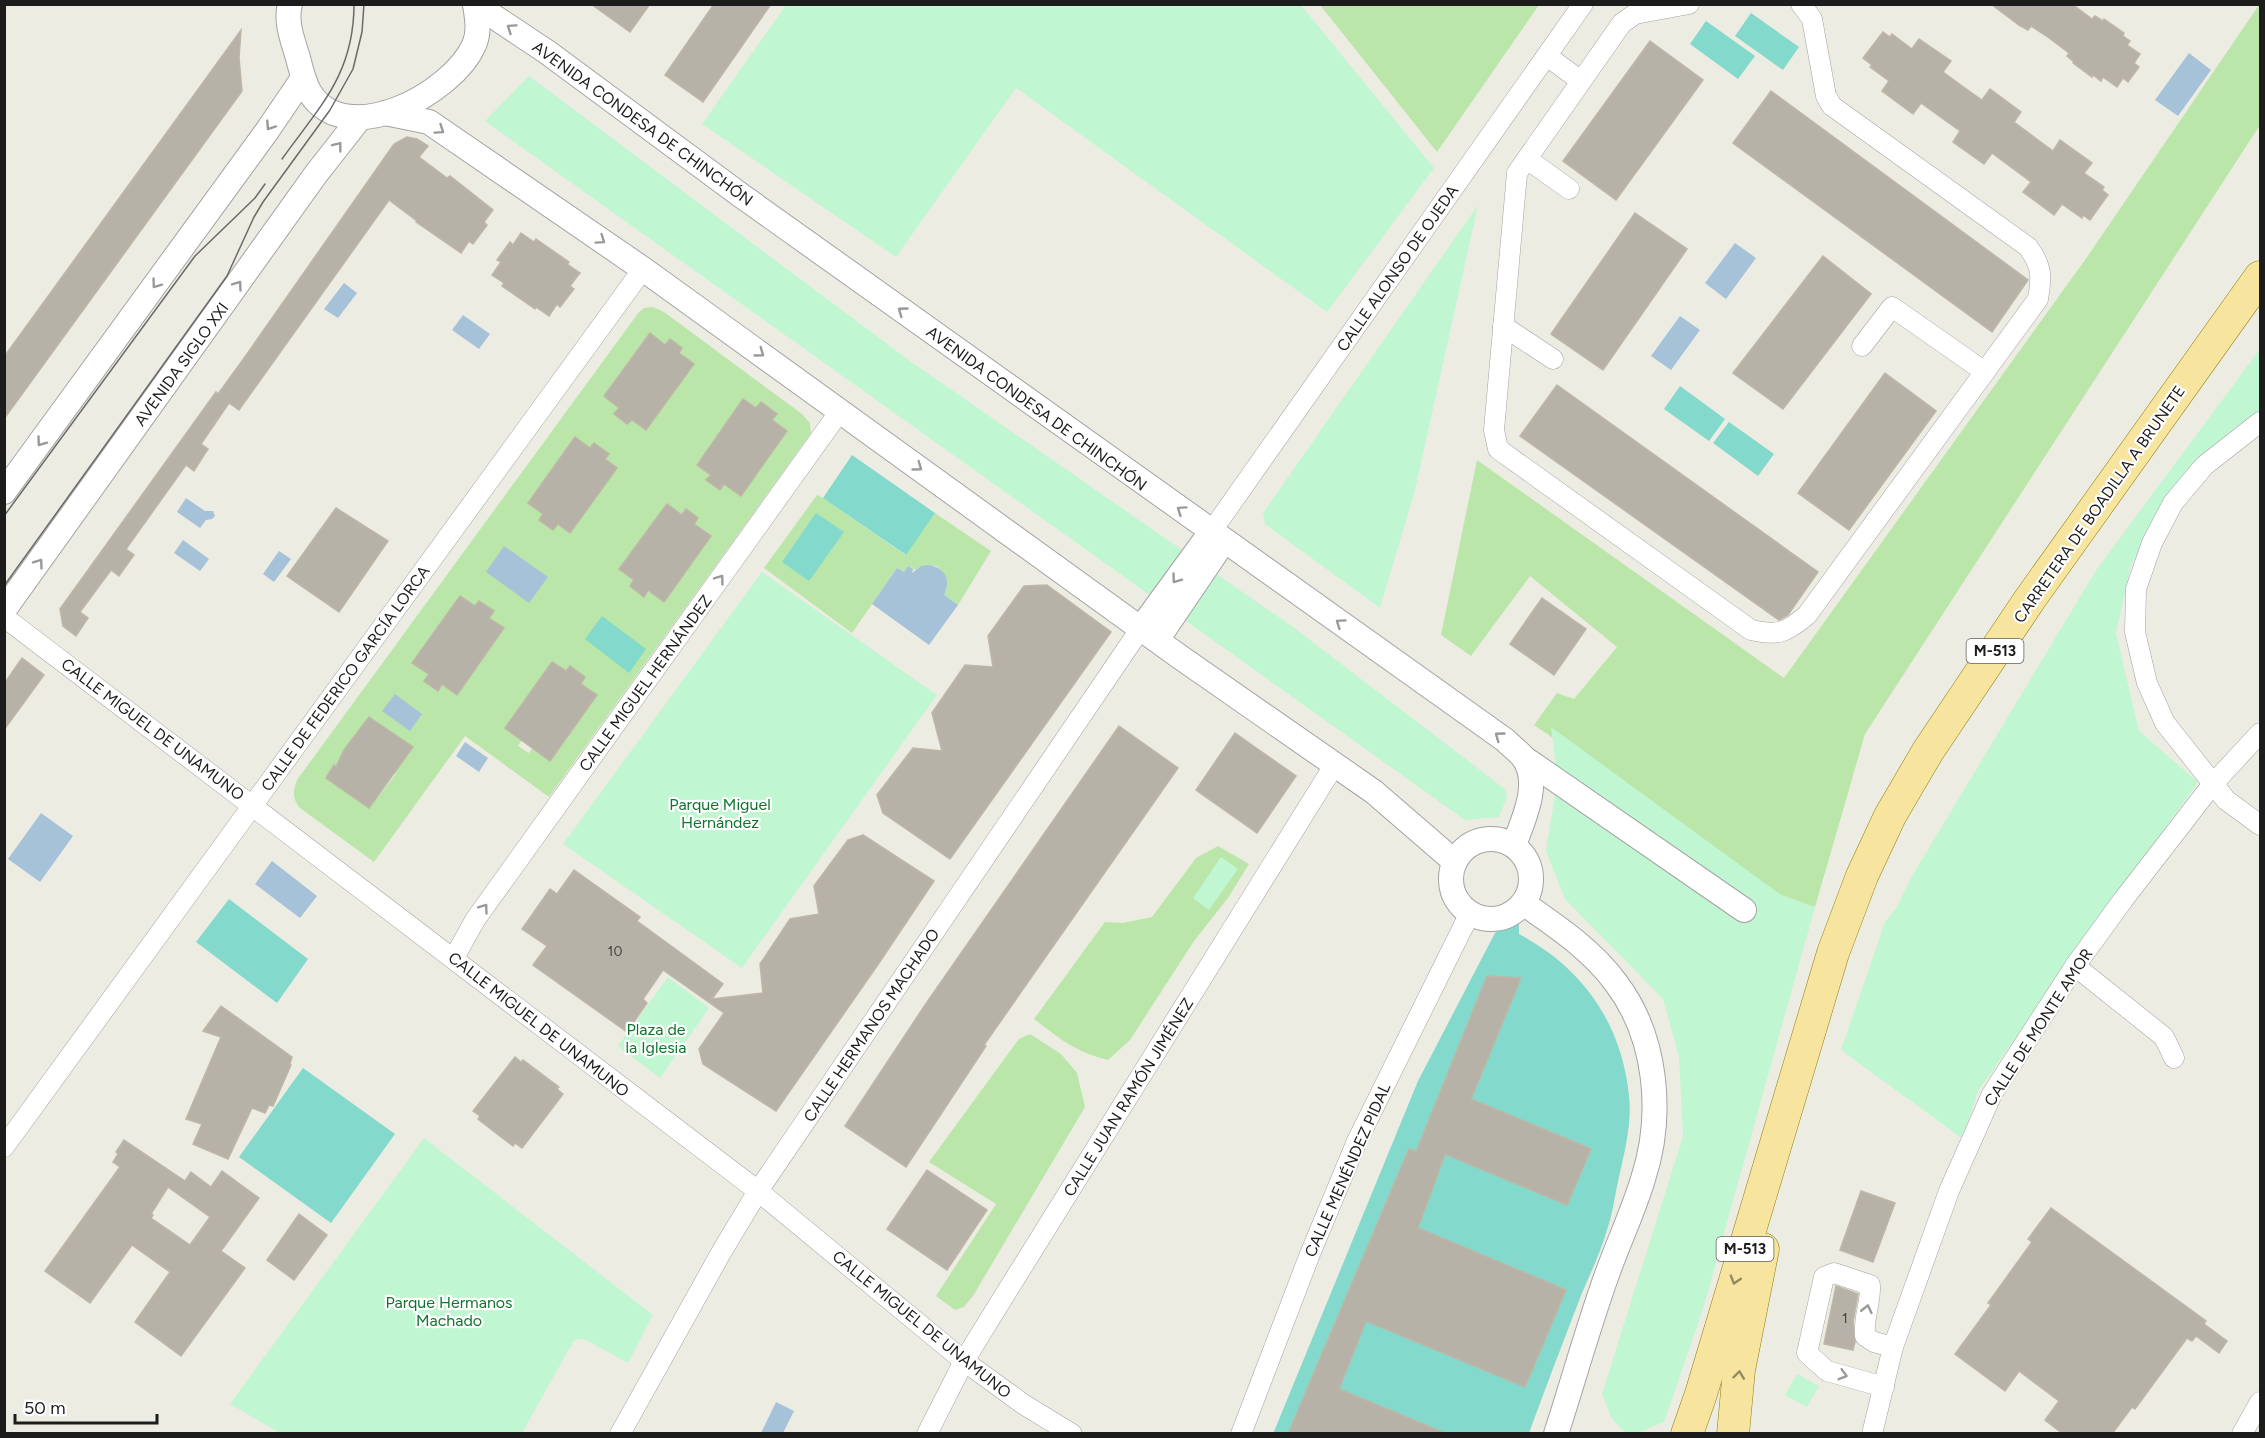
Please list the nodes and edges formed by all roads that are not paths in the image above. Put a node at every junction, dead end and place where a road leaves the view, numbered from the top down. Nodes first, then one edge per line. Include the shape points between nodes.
1 (475, 4) edge
2 (1582, 4) edge
3 (1689, 4) edge
4 (1801, 4) edge
5 (284, 7) edge
6 (1547, 56) junction
7 (303, 78) junction
8 (1581, 81) junction
9 (385, 113) junction
10 (360, 118) junction
11 (1527, 159) junction
12 (1569, 189) dead end
13 (643, 269) junction
14 (2260, 277) edge
15 (1503, 326) junction
16 (1862, 346) dead end
17 (1553, 359) dead end
18 (1985, 372) junction
19 (840, 411) junction
20 (2260, 422) edge
21 (4, 492) edge
22 (1218, 537) junction
23 (4, 610) edge
24 (4, 616) edge
25 (1149, 634) junction
26 (2260, 733) edge
27 (1524, 758) junction
28 (1335, 764) junction
29 (2212, 785) junction
30 (253, 804) junction
31 (2260, 825) edge
32 (1514, 846) junction
33 (1455, 862) junction
34 (1523, 903) junction
35 (1744, 910) dead end
36 (1470, 913) junction
37 (454, 958) junction
38 (2075, 966) junction
39 (2174, 1058) dead end
40 (1800, 1063) junction
41 (4, 1147) edge
42 (758, 1191) junction
43 (1893, 1347) junction
44 (964, 1361) junction
45 (1884, 1387) junction
46 (2260, 1402) edge
47 (1556, 1433) edge
48 (620, 1434) edge
49 (927, 1434) edge
50 (1072, 1434) edge
51 (1241, 1434) edge
52 (1688, 1434) edge
53 (1733, 1434) edge
54 (1872, 1434) edge
55 (2242, 1434) edge

1 - 9 street via 477,34 463,63 431,91
22 -> 1 street, AVENIDA CONDESA DE CHINCHÓN
2 - 6 street, CALLE ALONSO DE OJEDA
3 - 8 street via 1635,14 1622,23
4 - 18 street via 1812,20 1826,96 1833,106 2028,247 2039,262 2038,299
5 - 7 street
6 - 8 street
6 - 22 street, CALLE ALONSO DE OJEDA
7 - 10 street via 321,104 344,116
7 -> 21 street
8 - 11 street
9 - 10 street
9 -> 13 street via 429,122
23 -> 10 street, AVENIDA SIGLO XXI
11 - 12 street
11 - 15 street via 1517,173
13 -> 19 street
13 - 30 street, CALLE DE FEDERICO GARCÍA LORCA
14 - 40 main road, CARRETERA DE BOADILLA A BRUNETE / M-513 via 2030,599 1928,751 1890,816 1862,876 1833,953
15 - 17 street
15 - 18 street via 1494,430 1498,449 1751,630 1772,634 1794,627 1808,615
16 - 18 street via 1892,307
19 -> 25 street
37 -> 19 street, CALLE MIGUEL HERNÁNDEZ via 475,920
20 - 29 street via 2204,466 2173,503 2152,543 2136,589 2135,632 2146,683 2165,723
22 - 25 street
27 -> 22 street, AVENIDA CONDESA DE CHINCHÓN via 1505,740
24 - 30 street, CALLE MIGUEL DE UNAMUNO
25 - 28 street
25 - 42 street, CALLE HERMANOS MACHADO
26 - 29 street, CALLE DE MONTE AMOR
27 - 32 street via 1530,777 1529,803
27 - 35 street, AVENIDA CONDESA DE CHINCHÓN
28 - 33 street
28 - 44 street, CALLE JUAN RAMÓN JIMÉNEZ
29 - 31 street
29 - 38 street, CALLE DE MONTE AMOR
30 - 37 street, CALLE MIGUEL DE UNAMUNO
30 - 41 street, CALLE DE FEDERICO GARCÍA LORCA
32 - 33 street via 1492,839 1480,840 1461,852
32 - 34 street via 1529,866 1531,879
33 - 36 street via 1451,885 1461,906
34 - 36 street via 1504,917 1481,918
34 - 47 street via 1594,957 1616,982 1635,1013 1652,1076 1654,1124 1644,1177 1608,1271
36 - 51 street, CALLE MENÉNDEZ PIDAL via 1357,1141
37 - 42 street, CALLE MIGUEL DE UNAMUNO
38 - 39 street via 2164,1037
38 - 43 street, CALLE DE MONTE AMOR via 1992,1094 1948,1191
40 -> 52 main road, CARRETERA DE BOADILLA A BRUNETE / M-513
53 -> 40 main road, CARRETERA DE BOADILLA A BRUNETE / M-513 via 1739,1370
42 - 44 street, CALLE MIGUEL DE UNAMUNO
42 - 48 street, CALLE HERMANOS MACHADO
43 - 45 street, CALLE DE MONTE AMOR
43 -> 45 street via 1864,1336 1870,1285 1834,1273 1824,1277 1807,1353 1827,1371
44 - 49 street, CALLE JUAN RAMÓN JIMÉNEZ
44 - 50 street, CALLE MIGUEL DE UNAMUNO
45 - 54 street, CALLE DE MONTE AMOR
46 - 55 street

